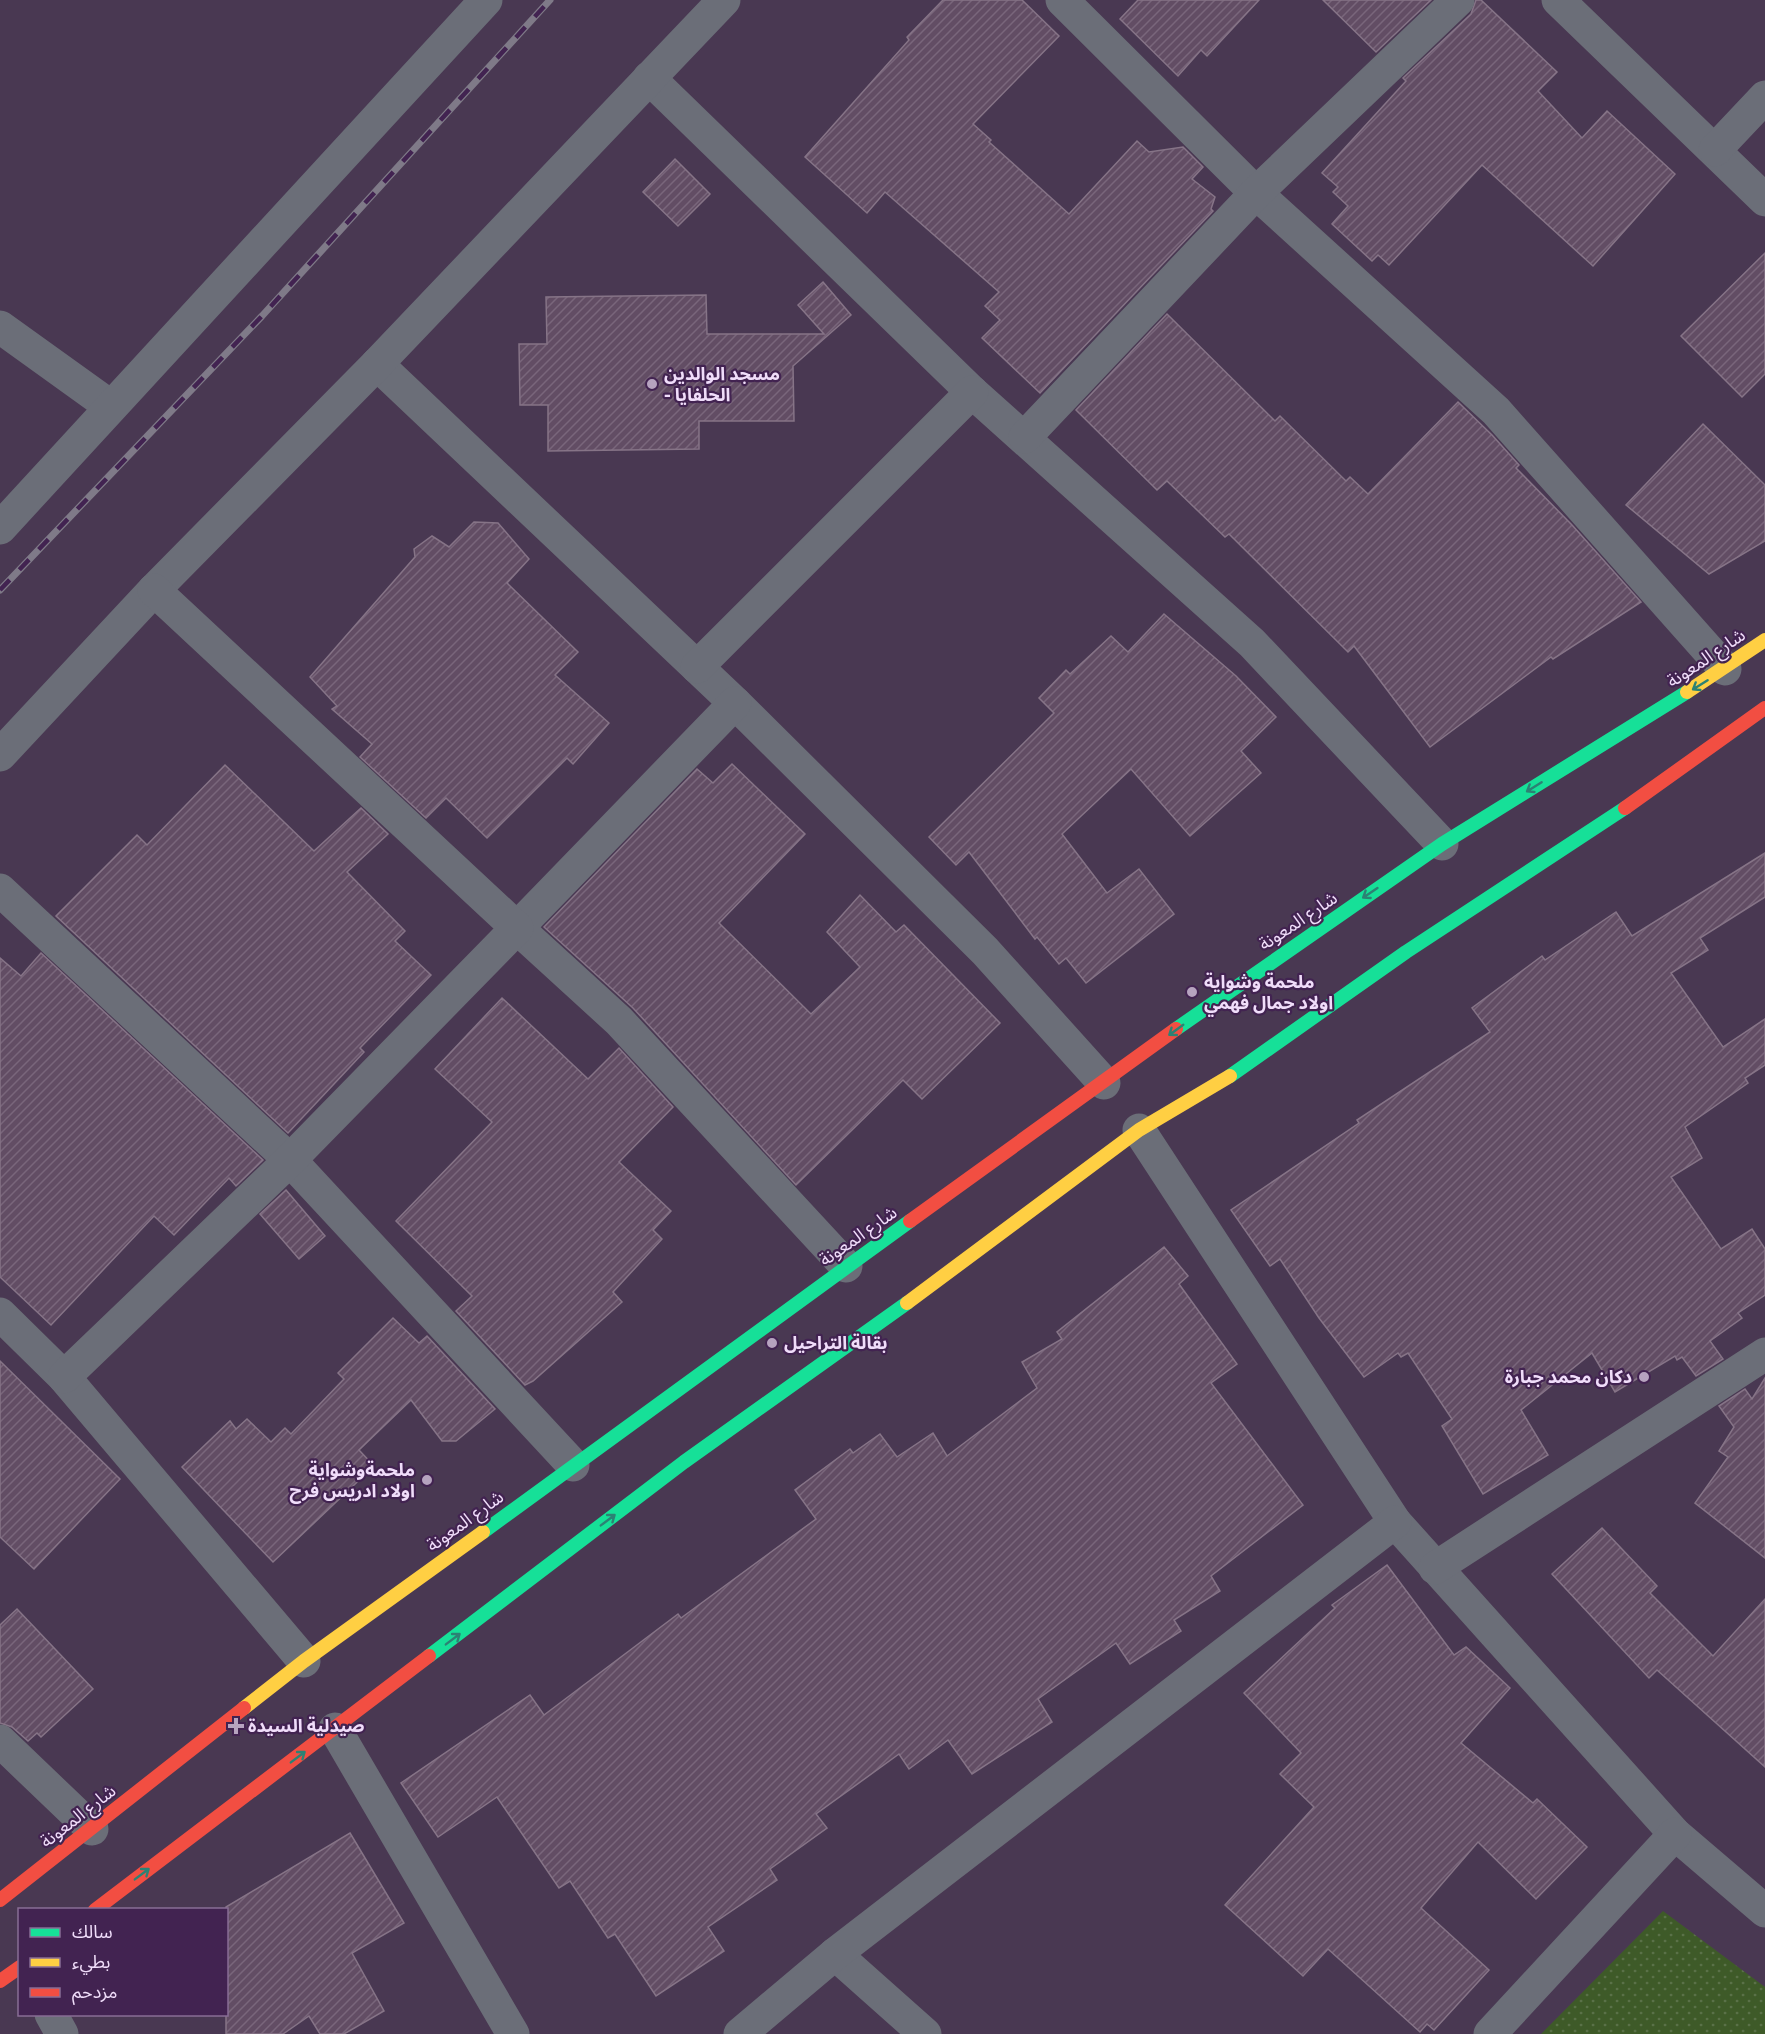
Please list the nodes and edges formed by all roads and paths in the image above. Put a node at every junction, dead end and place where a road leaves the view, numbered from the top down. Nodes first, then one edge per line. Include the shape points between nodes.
1 (486, 0) edge
2 (724, 0) edge
3 (1062, 0) edge
4 (1458, 0) edge
5 (1558, 0) edge
6 (649, 78) junction
7 (1765, 97) edge
8 (1714, 150) junction
9 (1256, 193) junction
10 (1765, 200) edge
11 (0, 327) edge
12 (377, 364) junction
13 (972, 392) junction
14 (110, 406) junction
15 (1025, 437) junction
16 (0, 528) edge
17 (154, 590) junction
18 (1765, 640) edge
19 (698, 667) junction
20 (1725, 669) junction
21 (735, 703) junction
22 (1765, 708) edge
23 (0, 755) edge
24 (1442, 844) junction
25 (0, 890) edge
26 (517, 928) junction
27 (1104, 1083) junction
28 (1139, 1130) junction
29 (290, 1160) junction
30 (846, 1266) junction
31 (0, 1314) edge
32 (1765, 1354) edge
33 (64, 1377) junction
34 (573, 1465) junction
35 (1395, 1522) junction
36 (1435, 1568) junction
37 (304, 1661) junction
38 (335, 1729) junction
39 (0, 1741) edge
40 (92, 1829) junction
41 (1675, 1834) junction
42 (0, 1900) edge
43 (98, 1908) edge
44 (1765, 1911) edge
45 (835, 1954) junction
46 (18, 1968) edge
47 (0, 1982) edge
48 (52, 2016) edge
49 (63, 2034) edge
50 (513, 2034) edge
51 (740, 2034) edge
52 (925, 2034) edge
53 (1490, 2034) edge

1 - 14 street
2 - 6 street
3 - 9 street
4 - 9 street
5 - 8 street
6 - 12 street
6 - 13 street
7 - 8 street
8 - 10 street
9 - 15 street
9 - 20 street via 1496,411
11 - 14 street
12 - 17 street
12 - 19 street
13 - 15 street
13 - 19 street
14 - 16 street
15 - 24 street via 1252,643
17 - 23 street
17 - 26 street
18 - 20 highway, شارع المعونة
19 - 21 street
20 -> 24 highway, شارع المعونة
21 - 26 street
21 - 27 street via 985,951
22 - 28 highway via 1592,833 1406,952 1224,1080
24 -> 27 highway, شارع المعونة via 1256,971
25 - 29 street
26 - 29 street
26 - 30 street via 619,1021
27 - 30 highway, شارع المعونة
28 - 35 street
38 -> 28 highway via 684,1462 874,1328
29 - 33 street
29 - 34 street
30 - 34 highway, شارع المعونة
31 - 33 street
32 - 36 street
33 - 37 street
34 - 37 highway, شارع المعونة
35 - 36 street
35 - 45 street
36 - 41 street
37 - 40 highway, شارع المعونة
43 -> 38 highway
38 - 50 street
39 - 40 street
40 - 42 highway, شارع المعونة
41 - 44 street
41 - 53 street
45 - 51 street
45 - 52 street
46 - 47 highway
48 - 49 street

